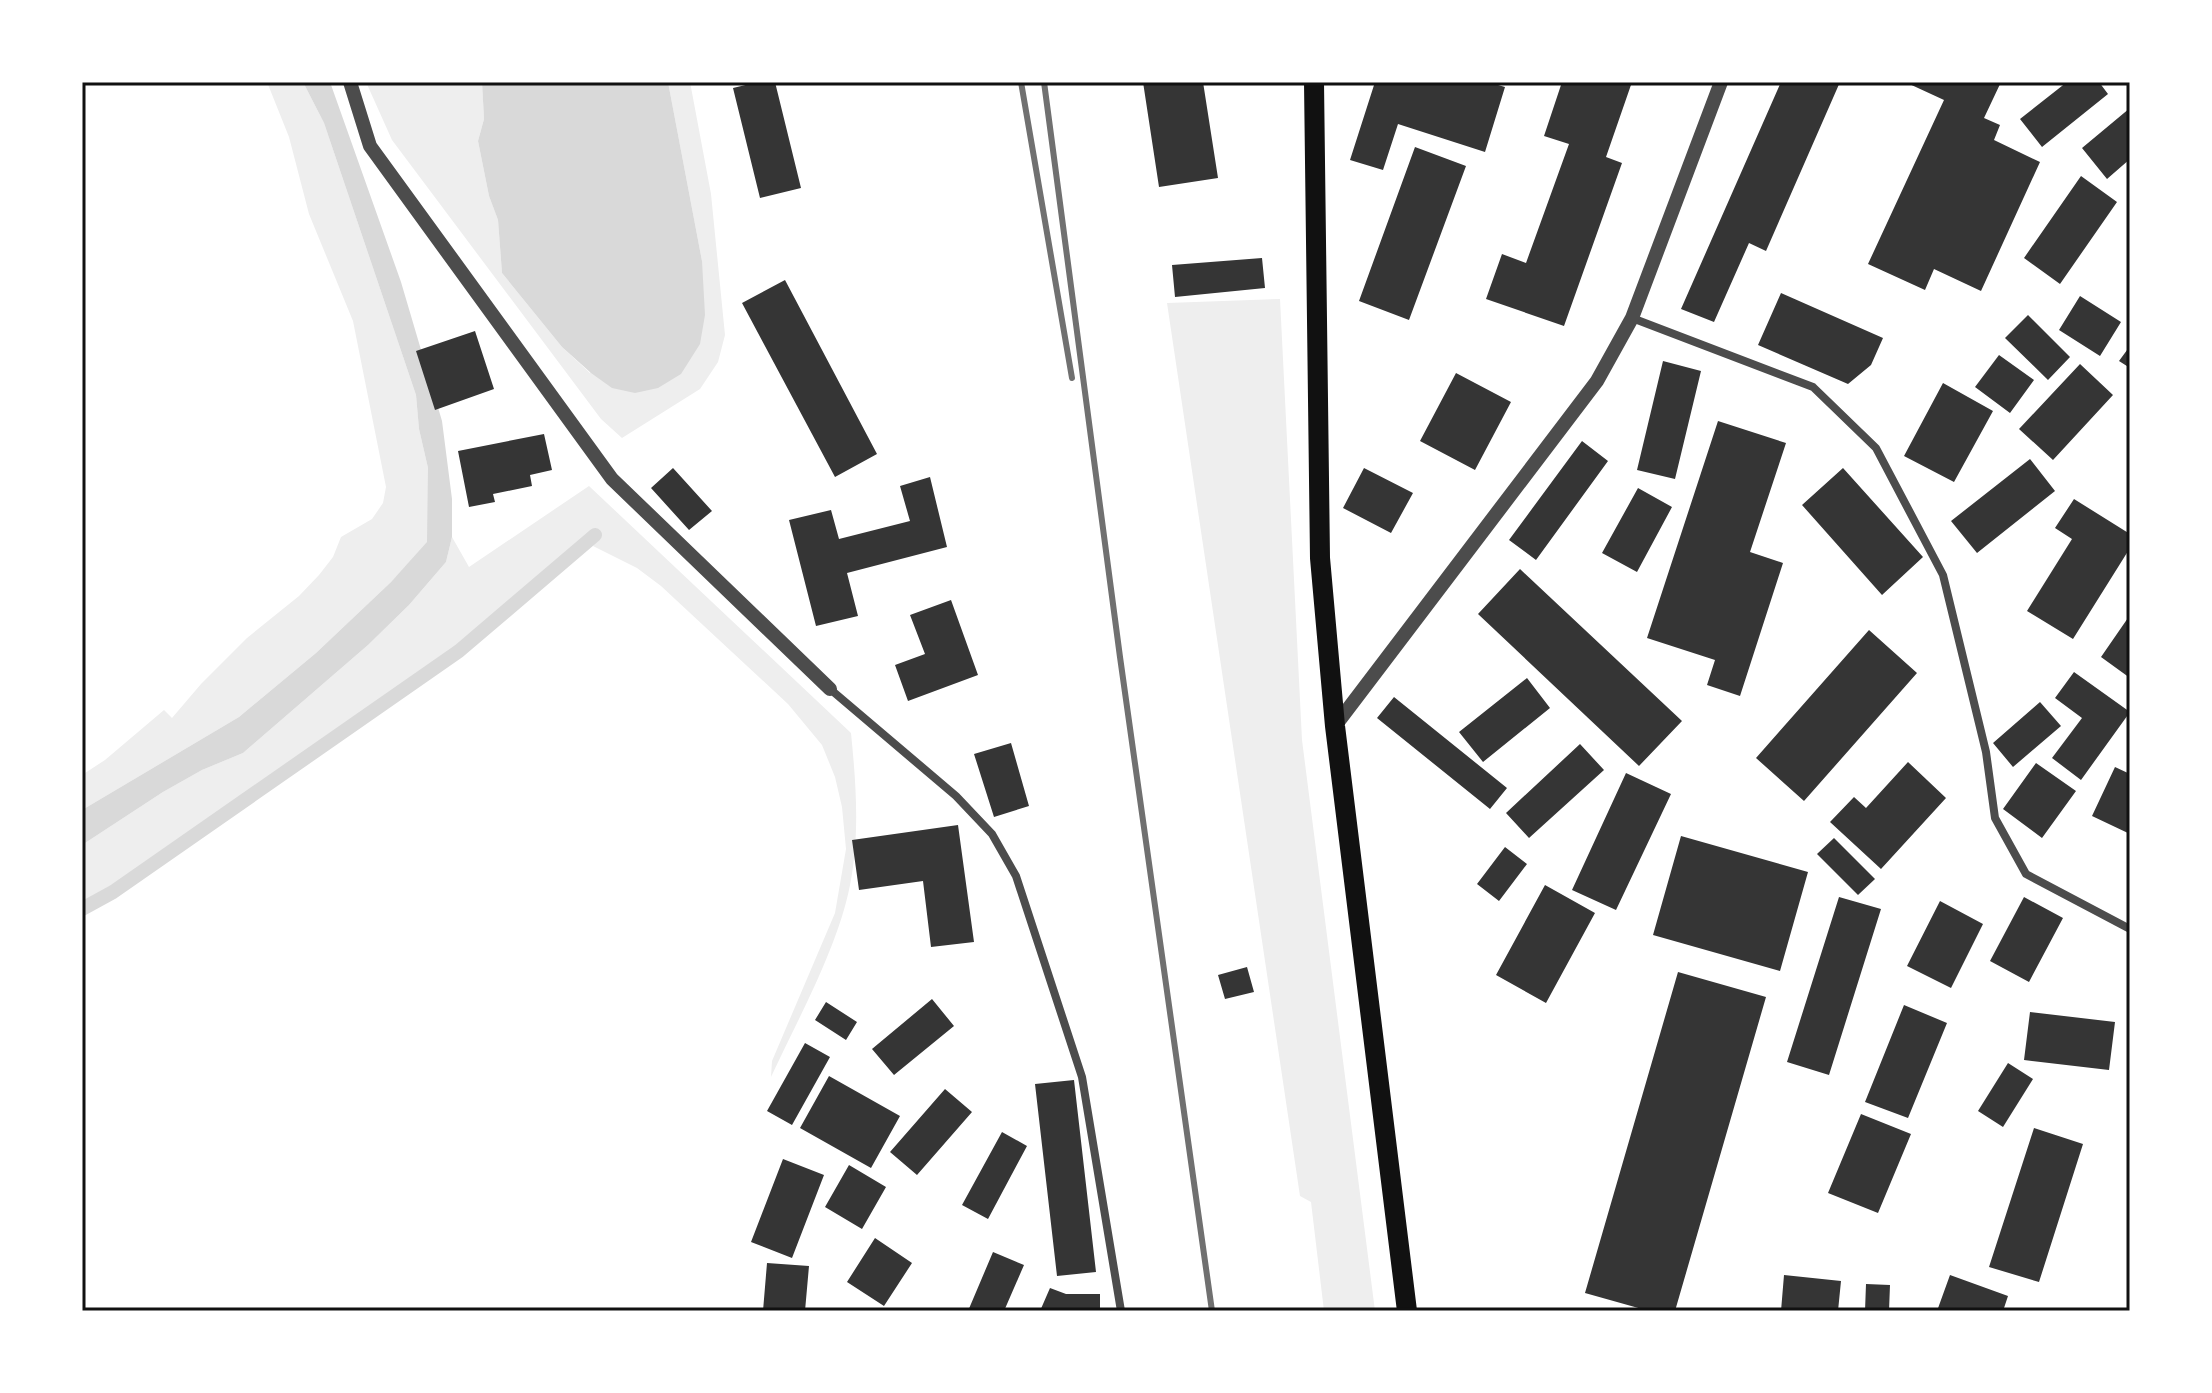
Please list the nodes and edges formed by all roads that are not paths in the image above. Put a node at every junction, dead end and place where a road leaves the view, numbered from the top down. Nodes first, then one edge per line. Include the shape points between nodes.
1 (350, 82) edge
2 (1314, 82) edge
3 (1721, 82) edge
4 (1632, 318) junction
5 (830, 689) joint
6 (1335, 726) junction
7 (2130, 929) edge
8 (1121, 1311) edge
9 (1407, 1311) edge

1 - 5 street via 370,146 612,479
2 - 6 main road via 1320,558
3 - 4 street
4 - 6 street via 1597,381
4 - 7 street via 1813,387 1876,448 1943,575 1986,752 1995,818 2026,874
5 - 8 street via 956,796 992,834 1016,876 1082,1077
6 - 9 main road

